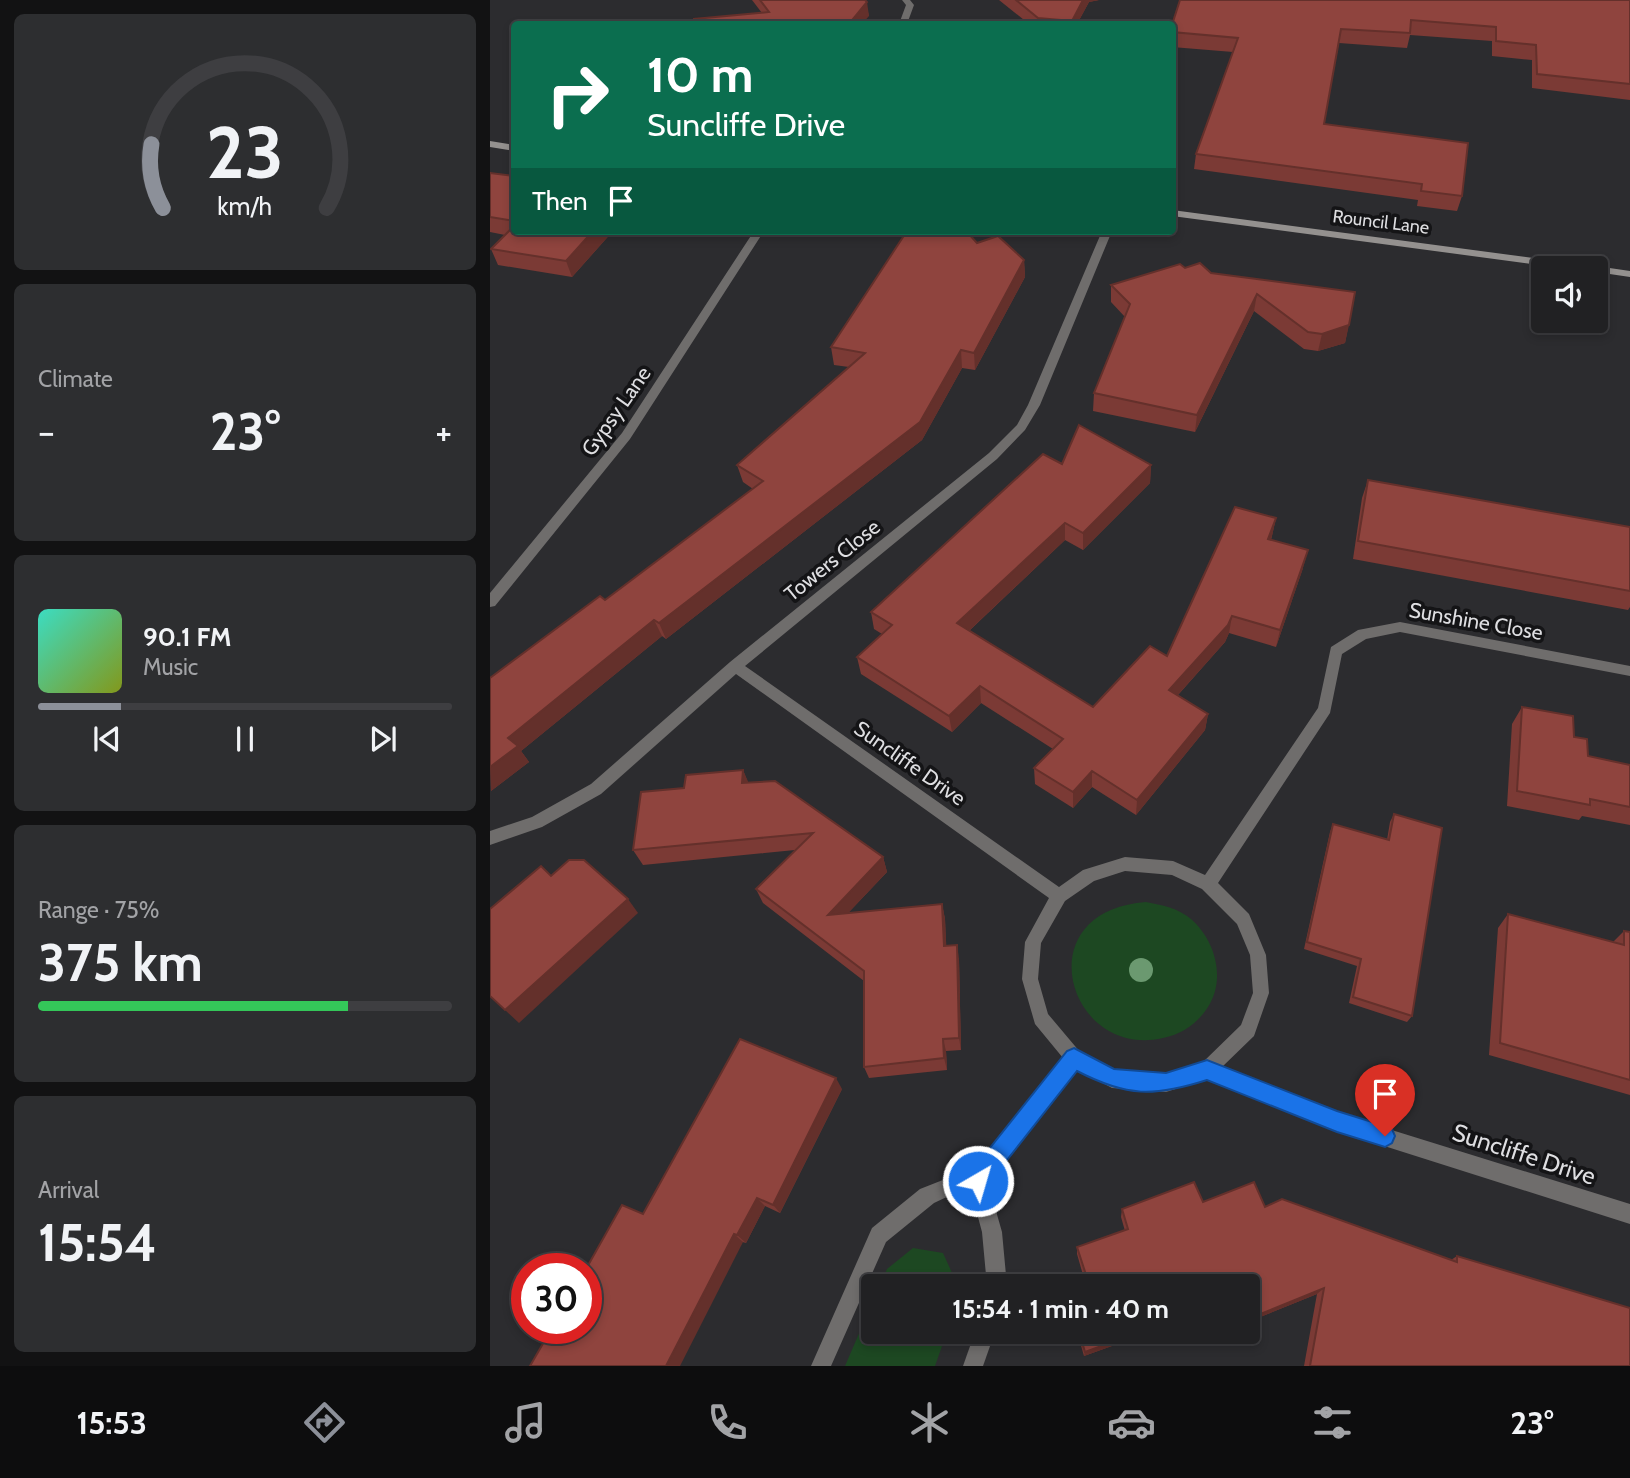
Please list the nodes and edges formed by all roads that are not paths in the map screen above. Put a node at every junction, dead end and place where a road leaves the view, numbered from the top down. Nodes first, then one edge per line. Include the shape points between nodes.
1 (906, 0) edge
2 (905, 21) edge
3 (490, 144) edge
4 (511, 148) edge
5 (1176, 214) edge
6 (756, 235) edge
7 (1105, 235) edge
8 (1531, 261) edge
9 (1608, 271) edge
10 (1630, 274) edge
11 (490, 602) edge
12 (735, 666) junction
13 (1630, 671) edge
14 (490, 838) edge
15 (1208, 884) junction
16 (1059, 896) junction
17 (1074, 1058) junction
18 (1207, 1070) junction
19 (978, 1181) junction
20 (1630, 1214) edge
21 (995, 1274) edge
22 (981, 1344) edge
23 (821, 1366) edge
24 (973, 1366) edge

1 - 2 street via 910,5
3 - 4 street
5 - 8 street, Rouncil Lane
6 - 11 street, Gypsy Lane via 626,436
7 - 12 street, Towers Close via 1021,427 993,456
9 - 10 street
12 - 14 street, Towers Close via 596,789 537,822
12 - 16 street, Suncliffe Drive
13 - 15 street, Sunshine Close via 1400,627 1363,634 1336,651 1325,709
15 - 16 street via 1173,868 1125,864 1089,875
15 - 18 street via 1243,919 1258,955 1261,993 1248,1030
16 - 17 street via 1033,942 1030,979 1041,1018
17 - 18 street via 1112,1079 1166,1083
17 - 19 street
18 - 20 street, Suncliffe Drive via 1337,1122
19 - 21 street via 992,1232
19 - 23 street via 927,1196 879,1235
22 - 24 street

